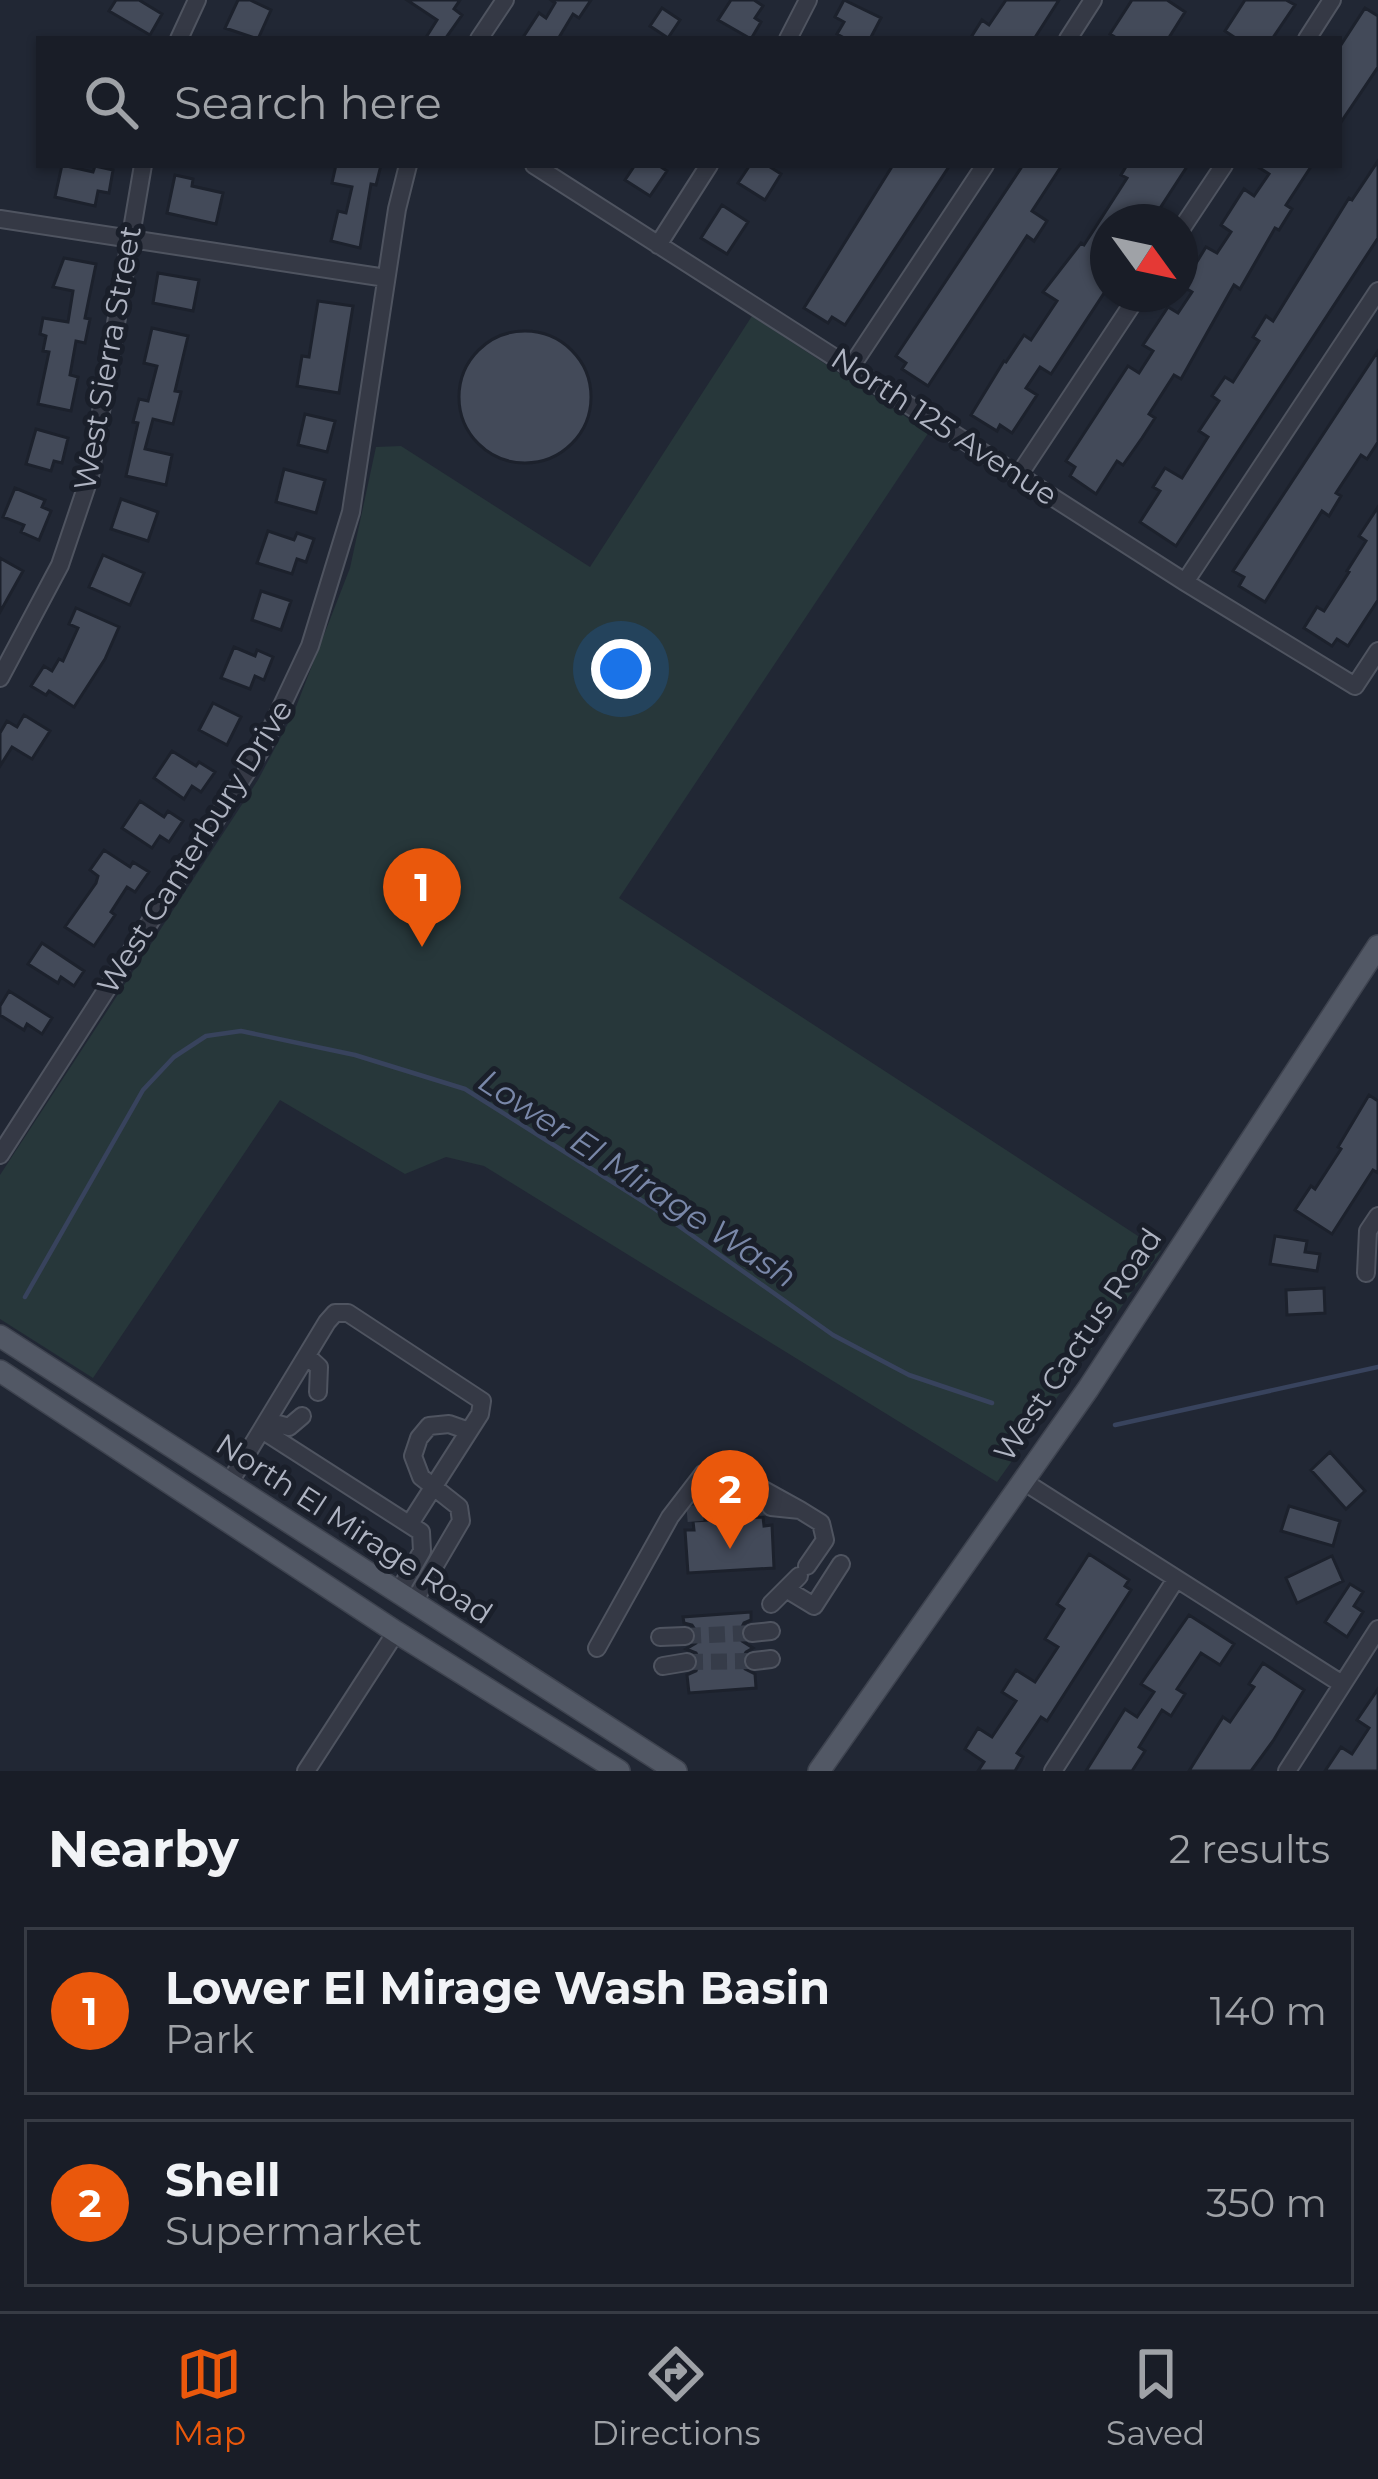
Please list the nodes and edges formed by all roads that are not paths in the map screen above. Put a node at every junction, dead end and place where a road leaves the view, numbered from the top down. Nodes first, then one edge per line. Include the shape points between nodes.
1 (196, 0) edge
2 (505, 0) edge
3 (808, 0) edge
4 (1094, 0) edge
5 (1332, 0) edge
6 (180, 36) edge
7 (481, 36) edge
8 (790, 36) edge
9 (1070, 36) edge
10 (1308, 36) edge
11 (142, 168) edge
12 (407, 168) edge
13 (539, 168) edge
14 (707, 168) edge
15 (983, 168) edge
16 (1222, 168) edge
17 (1198, 204) edge
18 (0, 219) edge
19 (128, 237) junction
20 (658, 245) junction
21 (386, 278) junction
22 (1378, 291) edge
23 (1126, 312) edge
24 (851, 367) junction
25 (1019, 475) junction
26 (1185, 582) junction
27 (1378, 651) edge
28 (0, 678) edge
29 (1378, 946) edge
30 (1369, 980) edge
31 (0, 1155) edge
32 (1378, 1216) edge
33 (1366, 1274) dead end
34 (0, 1336) edge
35 (307, 1356) junction
36 (0, 1371) edge
37 (318, 1392) dead end
38 (302, 1416) dead end
39 (264, 1425) junction
40 (469, 1431) junction
41 (1023, 1481) junction
42 (228, 1485) junction
43 (434, 1486) junction
44 (771, 1508) tunnel mouth
45 (800, 1510) junction
46 (411, 1522) junction
47 (841, 1564) dead end
48 (797, 1577) junction
49 (1176, 1579) junction
50 (405, 1598) junction
51 (771, 1604) dead end
52 (1378, 1628) edge
53 (396, 1632) junction
54 (685, 1636) tunnel mouth
55 (660, 1637) dead end
56 (597, 1648) dead end
57 (687, 1663) tunnel mouth
58 (663, 1666) dead end
59 (1342, 1684) junction
60 (306, 1771) edge
61 (619, 1771) edge
62 (676, 1771) edge
63 (819, 1771) edge
64 (1053, 1771) edge
65 (1287, 1771) edge

1 - 6 street
2 - 7 street
3 - 8 street
4 - 9 street
5 - 10 street
11 - 19 street, West Sierra Street
12 - 21 street, West Canterbury Drive
13 - 20 street, North 125 Avenue
14 - 20 street
15 - 24 street
16 - 17 street
18 - 19 street
19 - 21 street
19 - 28 street, West Sierra Street via 77,523
20 - 24 street, North 125 Avenue
21 - 31 street, West Canterbury Drive via 351,512 291,691 230,800
22 - 26 street
23 - 25 street
24 - 25 street, North 125 Avenue
25 - 26 street, North 125 Avenue
26 - 27 street, North 125 Avenue via 1355,686
29 - 30 main road, West Cactus Road
30 - 41 main road, West Cactus Road
32 - 33 street via 1368,1231
34 - 42 main road, North El Mirage Road
35 - 37 street via 319,1367
35 - 39 street
35 - 40 street via 335,1313 348,1313 474,1393 481,1414
36 - 53 main road, North El Mirage Road
38 - 39 street via 289,1427
39 - 42 street
39 - 46 street
40 - 43 street
40 - 43 street via 438,1423 418,1438 415,1467
41 - 49 street
41 - 63 main road, West Cactus Road
42 - 50 main road, North El Mirage Road
43 - 46 street
43 - 50 street via 459,1508 460,1521
44 - 45 street
45 - 48 street via 821,1522 825,1540
45 - 56 street via 733,1473 703,1474
46 - 50 street via 424,1540
47 - 48 street via 814,1606
48 - 51 street
49 - 59 street
49 - 64 street
50 - 62 main road, North El Mirage Road
52 - 59 street
53 - 60 street
53 - 61 main road, North El Mirage Road
54 - 55 street
57 - 58 street
59 - 65 street

